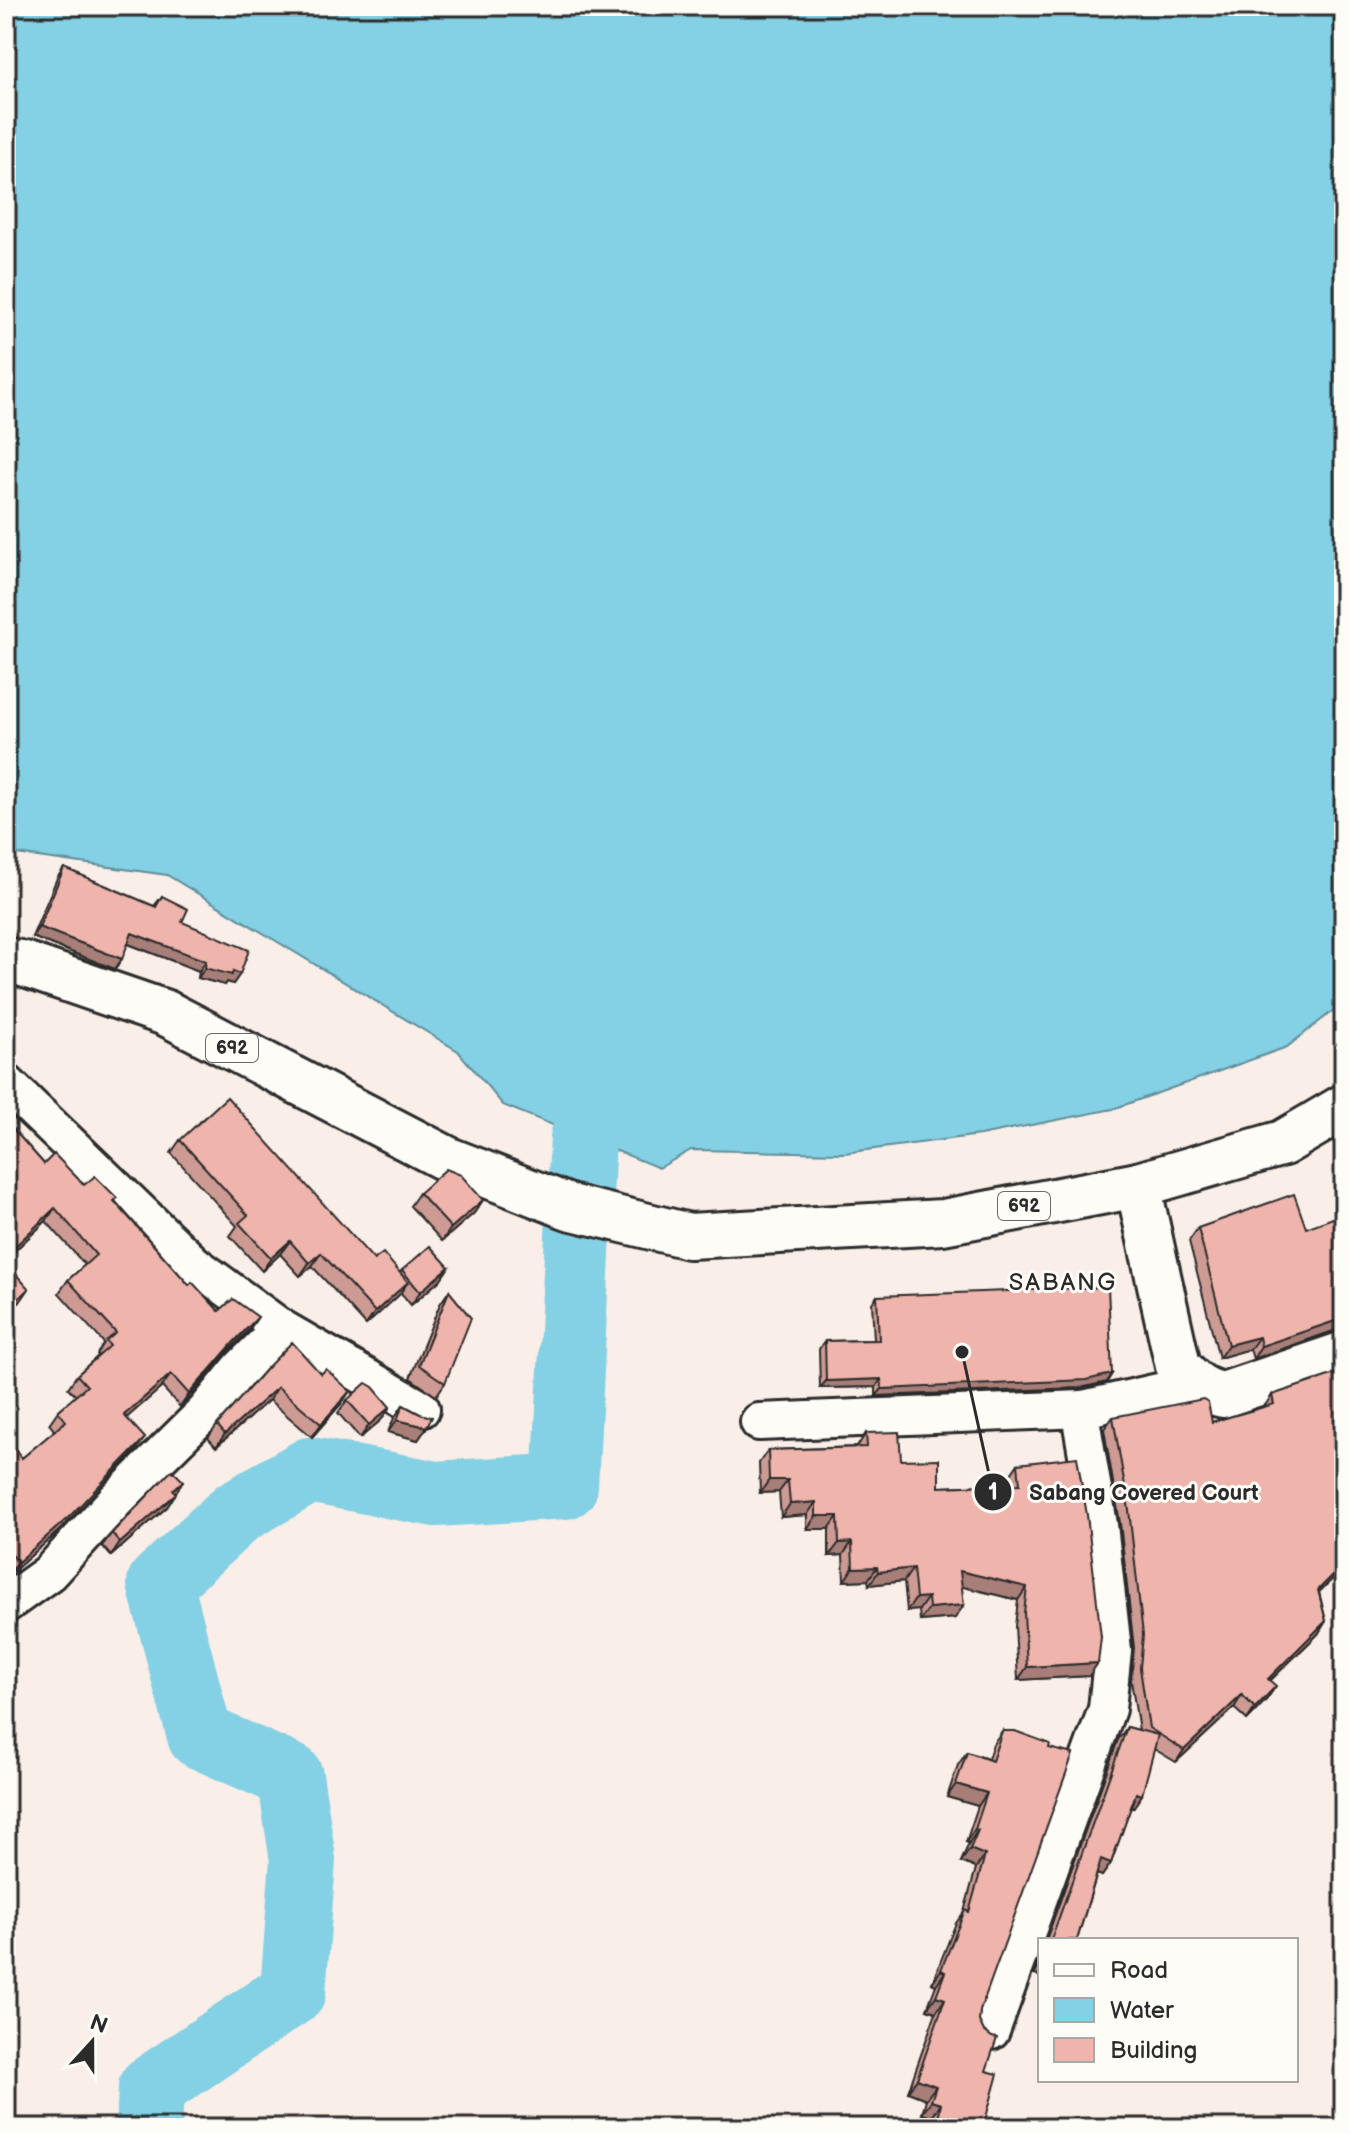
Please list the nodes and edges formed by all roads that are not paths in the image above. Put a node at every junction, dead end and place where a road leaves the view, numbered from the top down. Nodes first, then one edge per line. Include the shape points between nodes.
1 (6, 960) edge
2 (6, 1083) edge
3 (1344, 1107) edge
4 (1138, 1185) junction
5 (281, 1328) junction
6 (1344, 1354) edge
7 (1194, 1384) junction
8 (421, 1409) dead end
9 (1083, 1409) junction
10 (759, 1422) dead end
11 (6, 1604) edge
12 (991, 2031) dead end

1 - 4 main road, 692 via 166,1013 449,1160 569,1207 689,1236 943,1222
2 - 5 street via 194,1264
3 - 4 main road, 692 via 1283,1143
4 - 7 main road via 1178,1366
5 - 8 street
5 - 11 street via 49,1573
6 - 7 main road via 1223,1395
7 - 9 street
9 - 10 street
9 - 12 street via 1113,1650 1107,1709

